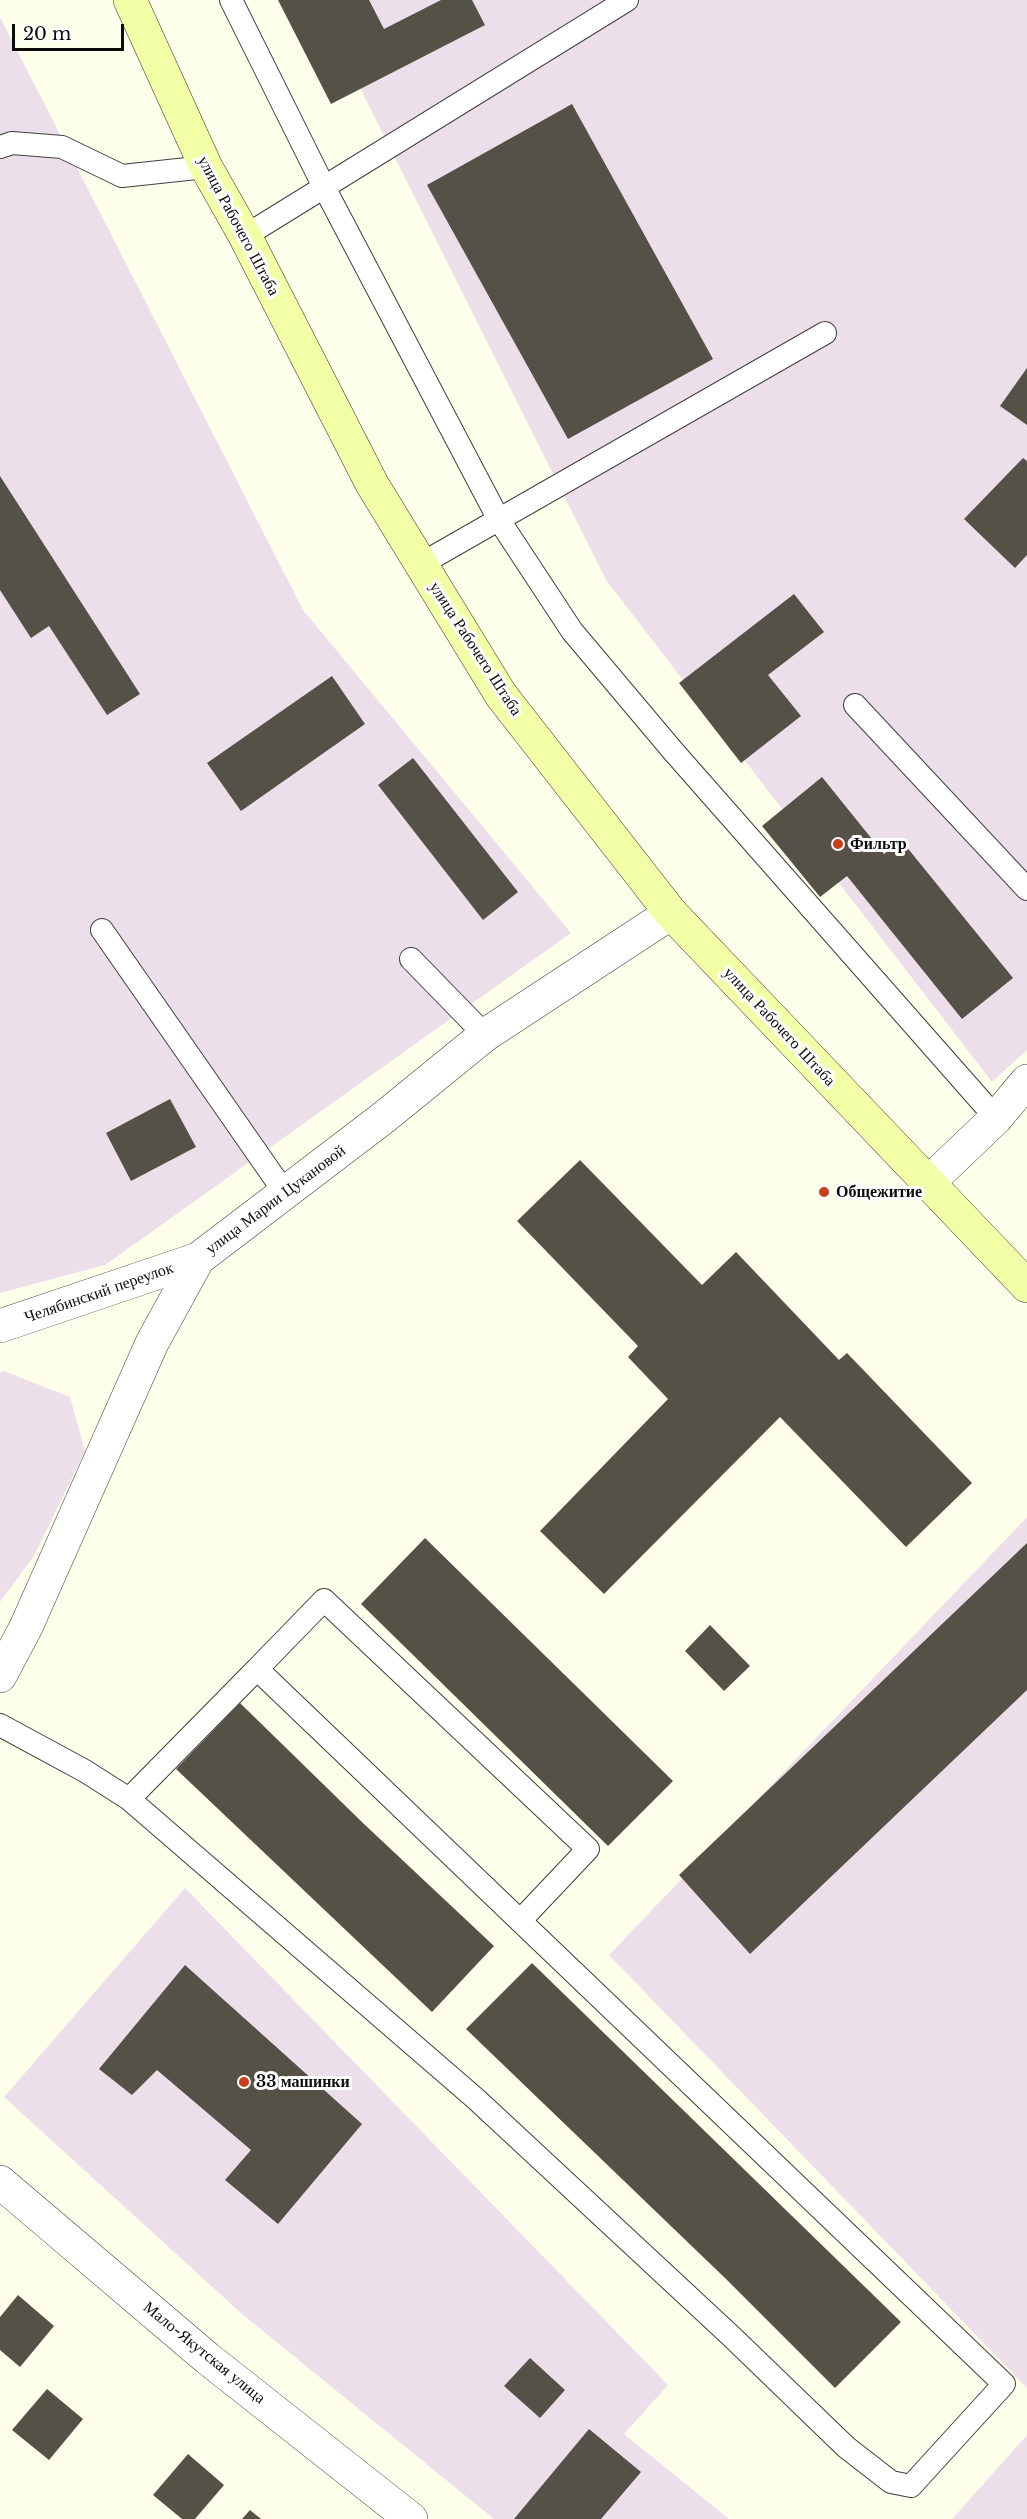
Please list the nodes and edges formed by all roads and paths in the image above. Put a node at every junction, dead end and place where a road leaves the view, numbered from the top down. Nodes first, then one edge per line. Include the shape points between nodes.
1 (130, 0) edge
2 (231, 0) edge
3 (627, 0) edge
4 (0, 147) edge
5 (206, 167) junction
6 (324, 187) junction
7 (245, 236) junction
8 (825, 333) dead end
9 (499, 520) junction
10 (421, 564) junction
11 (855, 705) dead end
12 (1027, 889) edge
13 (671, 913) junction
14 (102, 930) dead end
15 (411, 959) dead end
16 (485, 1035) junction
17 (1027, 1082) edge
18 (996, 1118) junction
19 (927, 1184) junction
20 (285, 1193) junction
21 (198, 1259) junction
22 (1027, 1286) edge
23 (0, 1326) edge
24 (257, 1669) junction
25 (0, 1676) edge
26 (0, 1725) edge
27 (129, 1799) junction
28 (520, 1921) junction
29 (0, 2182) edge
30 (411, 2519) edge

1 - 5 main road, улица Рабочего Штаба
2 - 6 lane
3 - 6 lane
4 - 5 lane via 12,143 63,147 122,176
5 - 7 main road, улица Рабочего Штаба
6 - 7 lane
6 - 9 lane
7 - 10 main road, улица Рабочего Штаба via 372,483
8 - 9 lane
9 - 10 lane
9 - 18 lane via 572,631
10 - 13 main road, улица Рабочего Штаба via 501,695
11 - 12 lane
13 - 16 street, улица Марии Цукановой
13 - 19 main road, улица Рабочего Штаба
14 - 20 lane
15 - 16 lane
16 - 20 street, улица Марии Цукановой
17 - 18 street
18 - 19 street
19 - 22 main road, улица Рабочего Штаба
20 - 21 street, улица Марии Цукановой
21 - 23 street, Челябинский переулок
21 - 25 street, улица Марии Цукановой via 152,1344 26,1627
24 - 27 lane
24 - 28 lane
24 - 28 lane via 324,1600 588,1849
26 - 27 lane
27 - 28 lane via 476,2099 846,2447 891,2482 911,2486 1004,2384
29 - 30 street, Мало-Якутская улица via 207,2358

